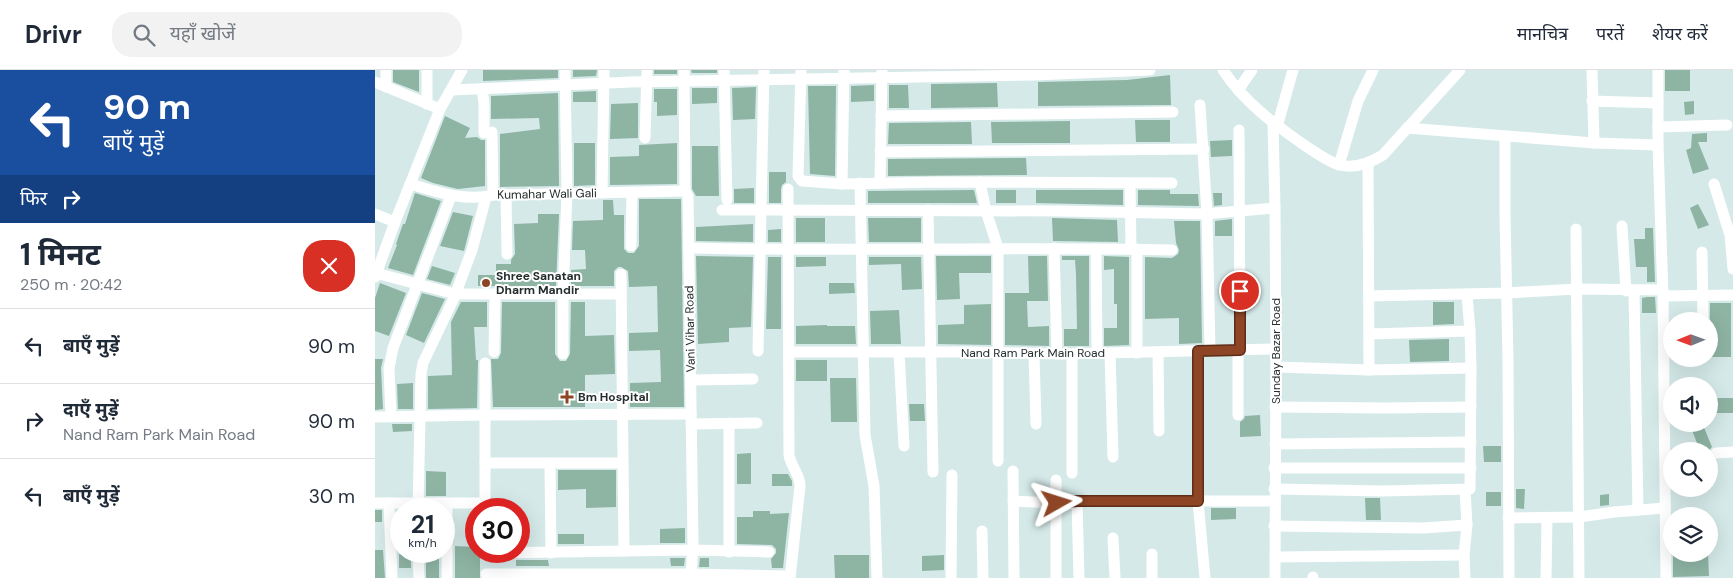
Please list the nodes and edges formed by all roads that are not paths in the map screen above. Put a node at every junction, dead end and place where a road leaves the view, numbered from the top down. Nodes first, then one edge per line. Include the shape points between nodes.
1 (386, 70) edge
2 (427, 70) edge
3 (462, 70) edge
4 (565, 70) edge
5 (604, 70) edge
6 (1150, 70) edge
7 (1223, 70) edge
8 (1252, 70) edge
9 (1293, 70) edge
10 (1373, 70) edge
11 (1460, 70) edge
12 (1592, 70) edge
13 (1658, 70) edge
14 (1055, 72) edge
15 (1009, 73) edge
16 (801, 74) edge
17 (844, 74) edge
18 (882, 74) edge
19 (724, 75) edge
20 (763, 75) edge
21 (647, 76) edge
22 (684, 76) edge
23 (380, 84) edge
24 (604, 84) junction
25 (566, 85) junction
26 (482, 89) junction
27 (452, 90) junction
28 (1238, 90) junction
29 (1593, 101) junction
30 (1658, 102) junction
31 (427, 104) junction
32 (1200, 105) dead end
33 (440, 109) junction
34 (1173, 112) dead end
35 (881, 116) junction
36 (1275, 125) junction
37 (1727, 125) dead end
38 (1659, 127) junction
39 (1407, 128) junction
40 (1239, 130) dead end
41 (1505, 136) junction
42 (645, 138) dead end
43 (1593, 143) junction
44 (1658, 144) junction
45 (1204, 149) junction
46 (880, 152) junction
47 (1369, 163) junction
48 (1339, 165) junction
49 (980, 182) junction
50 (880, 183) junction
51 (1172, 183) dead end
52 (410, 184) junction
53 (842, 184) junction
54 (861, 184) junction
55 (1130, 184) junction
56 (1713, 184) dead end
57 (788, 189) dead end
58 (685, 191) junction
59 (632, 192) junction
60 (602, 193) junction
61 (567, 194) junction
62 (506, 195) junction
63 (451, 196) junction
64 (490, 196) junction
65 (1275, 208) junction
66 (759, 209) junction
67 (788, 210) junction
68 (861, 210) junction
69 (929, 210) junction
70 (986, 211) junction
71 (1130, 212) junction
72 (1239, 212) junction
73 (375, 214) edge
74 (1207, 214) junction
75 (395, 222) junction
76 (1622, 226) dead end
77 (1576, 229) dead end
78 (631, 246) dead end
79 (689, 248) junction
80 (998, 248) junction
81 (1054, 248) junction
82 (760, 249) junction
83 (862, 249) junction
84 (929, 249) junction
85 (1096, 249) junction
86 (1134, 249) junction
87 (788, 250) junction
88 (1172, 250) dead end
89 (1702, 252) dead end
90 (507, 254) dead end
91 (1733, 269) edge
92 (621, 274) dead end
93 (376, 275) edge
94 (417, 284) junction
95 (1577, 289) junction
96 (1630, 291) junction
97 (1506, 293) junction
98 (1663, 293) junction
99 (455, 294) junction
100 (495, 294) junction
101 (563, 294) junction
102 (621, 294) junction
103 (1467, 294) junction
104 (1733, 295) edge
105 (1369, 296) junction
106 (1702, 296) junction
107 (1664, 312) edge
108 (1703, 312) edge
109 (1470, 331) junction
110 (1369, 334) junction
111 (1239, 350) junction
112 (1276, 350) junction
113 (758, 351) dead end
114 (1204, 351) junction
115 (494, 352) dead end
116 (789, 352) junction
117 (864, 352) junction
118 (899, 352) junction
119 (932, 352) junction
120 (1137, 352) junction
121 (1158, 352) junction
122 (999, 353) junction
123 (1097, 353) junction
124 (1110, 353) junction
125 (563, 354) dead end
126 (1033, 354) junction
127 (1057, 354) junction
128 (1072, 354) junction
129 (485, 363) dead end
130 (1276, 367) junction
131 (1471, 368) junction
132 (1667, 368) edge
133 (1369, 370) junction
134 (753, 379) dead end
135 (691, 380) junction
136 (1275, 407) junction
137 (1471, 407) junction
138 (623, 414) junction
139 (485, 415) junction
140 (1238, 415) dead end
141 (419, 416) junction
142 (375, 417) edge
143 (391, 417) junction
144 (691, 419) junction
145 (729, 423) junction
146 (757, 423) dead end
147 (1036, 424) dead end
148 (1159, 431) dead end
149 (1471, 442) junction
150 (1275, 444) junction
151 (904, 446) dead end
152 (1733, 452) edge
153 (1718, 453) edge
154 (1113, 457) dead end
155 (998, 461) dead end
156 (485, 463) junction
157 (550, 463) junction
158 (623, 463) junction
159 (1275, 468) junction
160 (1471, 468) junction
161 (1013, 471) dead end
162 (933, 472) dead end
163 (1073, 473) dead end
164 (952, 475) dead end
165 (1056, 480) dead end
166 (1465, 490) junction
167 (1274, 495) junction
168 (418, 498) edge
169 (485, 498) edge
170 (1077, 501) junction
171 (1198, 501) junction
172 (1013, 502) junction
173 (375, 503) edge
174 (389, 503) joint
175 (1057, 503) junction
176 (1665, 507) edge
177 (1663, 508) edge
178 (1638, 510) junction
179 (1509, 518) junction
180 (1547, 518) junction
181 (1579, 518) junction
182 (1467, 525) junction
183 (1274, 526) junction
184 (982, 531) dead end
185 (1113, 538) dead end
186 (693, 550) junction
187 (624, 551) junction
188 (729, 552) junction
189 (769, 552) dead end
190 (530, 553) edge
191 (551, 553) junction
192 (1152, 554) dead end
193 (1464, 555) junction
194 (1275, 557) junction
195 (1666, 562) edge
196 (418, 563) edge
197 (447, 563) edge
198 (486, 563) edge
199 (487, 576) edge
200 (691, 576) edge
201 (790, 577) edge
202 (391, 578) edge
203 (419, 578) edge
204 (447, 578) edge
205 (877, 578) edge
206 (951, 578) edge
207 (983, 578) edge
208 (1014, 578) edge
209 (1056, 578) edge
210 (1079, 578) edge
211 (1115, 578) edge
212 (1152, 578) edge
213 (1205, 578) edge
214 (1275, 578) edge
215 (1465, 578) edge
216 (1509, 578) edge
217 (1546, 578) edge
218 (1579, 578) edge
219 (1666, 578) edge

1 - 23 street
2 - 31 street
3 - 27 street
4 - 25 street
5 - 24 street
6 - 14 street
7 - 28 street
8 - 28 street
9 - 36 street, Sunday Bazar Road
10 - 48 street via 1358,101
11 - 39 street
12 - 29 street
13 - 30 street
14 - 15 street
15 - 18 street
16 - 17 street
16 - 20 street
16 - 53 street via 799,179
17 - 18 street
17 - 53 street
18 - 35 street
19 - 20 street
19 - 22 street
19 - 66 street via 725,205
20 - 66 street
21 - 22 street
21 - 24 street
21 - 42 street
22 - 58 street, Vani Vihar Road
23 - 31 street
24 - 25 street
24 - 60 street
25 - 26 street
25 - 61 street
26 - 27 street
26 - 64 street via 488,132
27 - 33 street
28 - 36 street
29 - 30 street
29 - 43 street
30 - 38 street
31 - 33 street
32 - 45 street
33 - 52 street
34 - 35 street
35 - 46 street
36 - 48 street
36 - 65 street, Sunday Bazar Road
37 - 38 street
38 - 44 street
39 - 41 street
39 - 47 street via 1383,155
40 - 72 street
41 - 43 street
41 - 97 street
43 - 44 street
44 - 98 street
45 - 46 street
45 - 74 street
46 - 50 street
47 - 48 street
47 - 105 street
49 - 50 street
49 - 55 street
49 - 70 street
50 - 54 street
51 - 55 street
52 - 63 street, Kumahar Wali Gali
52 - 75 street
53 - 54 street
54 - 68 street
55 - 71 street
56 - 91 street via 1730,235
57 - 67 street
58 - 59 street, Kumahar Wali Gali
58 - 79 street, Vani Vihar Road via 688,196
59 - 60 street, Kumahar Wali Gali
59 - 78 street
60 - 61 street, Kumahar Wali Gali
61 - 62 street, Kumahar Wali Gali
61 - 101 street
62 - 64 street, Kumahar Wali Gali
62 - 90 street
63 - 64 street, Kumahar Wali Gali
63 - 94 street
64 - 99 street
65 - 72 street
65 - 112 street, Sunday Bazar Road
66 - 67 street
66 - 82 street
67 - 68 street
67 - 87 street
68 - 69 street
68 - 83 street
69 - 70 street
69 - 84 street
70 - 71 street
70 - 80 street
71 - 74 street
71 - 86 street
72 - 74 street
72 - 111 street
73 - 75 street
74 - 114 street
75 - 93 street
76 - 96 street
77 - 95 street
79 - 82 street
79 - 135 street, Vani Vihar Road
80 - 81 street
80 - 84 street
80 - 122 street
81 - 85 street
81 - 127 street
82 - 87 street
82 - 113 street
83 - 84 street
83 - 87 street
83 - 117 street
84 - 119 street
85 - 86 street
85 - 123 street
86 - 88 street
86 - 120 street
87 - 116 street
89 - 106 street
92 - 102 street
93 - 94 street
94 - 99 street
94 - 143 street via 390,358
95 - 96 street
95 - 97 street
95 - 181 street
96 - 98 street
96 - 178 street
97 - 103 street
97 - 179 street
98 - 106 street
98 - 107 street
99 - 100 street
99 - 141 street via 423,363
100 - 101 street
100 - 115 street
101 - 102 street
101 - 125 street
102 - 138 street
103 - 105 street
103 - 109 street
104 - 106 street
105 - 110 street
106 - 108 street
109 - 110 street
109 - 131 street
110 - 133 street
111 - 112 street, Nand Ram Park Main Road
111 - 114 street, Nand Ram Park Main Road
111 - 140 street
112 - 130 street, Sunday Bazar Road
114 - 121 street, Nand Ram Park Main Road
114 - 171 street
116 - 117 street, Nand Ram Park Main Road
116 - 201 street via 789,455 800,480
117 - 118 street, Nand Ram Park Main Road
117 - 205 street via 865,435 874,486
118 - 119 street, Nand Ram Park Main Road
118 - 151 street
119 - 122 street, Nand Ram Park Main Road
119 - 162 street
120 - 121 street, Nand Ram Park Main Road
120 - 124 street, Nand Ram Park Main Road
121 - 148 street
122 - 126 street, Nand Ram Park Main Road
122 - 155 street
123 - 124 street, Nand Ram Park Main Road
123 - 128 street, Nand Ram Park Main Road
124 - 154 street
126 - 127 street, Nand Ram Park Main Road
126 - 147 street
127 - 128 street, Nand Ram Park Main Road
128 - 163 street
129 - 139 street
130 - 133 street
130 - 136 street, Sunday Bazar Road
131 - 133 street
131 - 137 street
132 - 176 street
134 - 135 street
135 - 144 street, Vani Vihar Road
136 - 137 street
136 - 150 street, Sunday Bazar Road
137 - 149 street
138 - 139 street
138 - 144 street
138 - 158 street
139 - 141 street
139 - 156 street
141 - 143 street
141 - 168 street
142 - 143 street
144 - 145 street
144 - 186 street, Vani Vihar Road
145 - 146 street
145 - 188 street
149 - 150 street
149 - 160 street
150 - 159 street, Sunday Bazar Road
152 - 153 street
156 - 157 street
156 - 169 street
157 - 158 street
157 - 191 street
158 - 187 street
159 - 160 street
159 - 167 street, Sunday Bazar Road
160 - 166 street via 1470,488
161 - 172 street
164 - 206 street
165 - 175 street
166 - 167 street
166 - 182 street
167 - 171 street
167 - 183 street, Sunday Bazar Road
170 - 171 street
170 - 175 street
170 - 210 street
171 - 213 street
172 - 175 street
172 - 208 street
173 - 174 street
174 - 202 street
175 - 209 street
177 - 178 street
178 - 181 street
179 - 180 street
179 - 216 street
180 - 181 street
180 - 217 street
181 - 218 street
182 - 183 street via 1423,528
182 - 193 street
183 - 194 street, Sunday Bazar Road
184 - 207 street
185 - 211 street
186 - 187 street
186 - 188 street
186 - 200 street, Vani Vihar Road
187 - 191 street
188 - 189 street
190 - 191 street
192 - 212 street
193 - 194 street
193 - 215 street
194 - 214 street, Sunday Bazar Road
195 - 219 street
196 - 203 street
197 - 204 street
198 - 199 street
199 - 200 street
200 - 201 street

